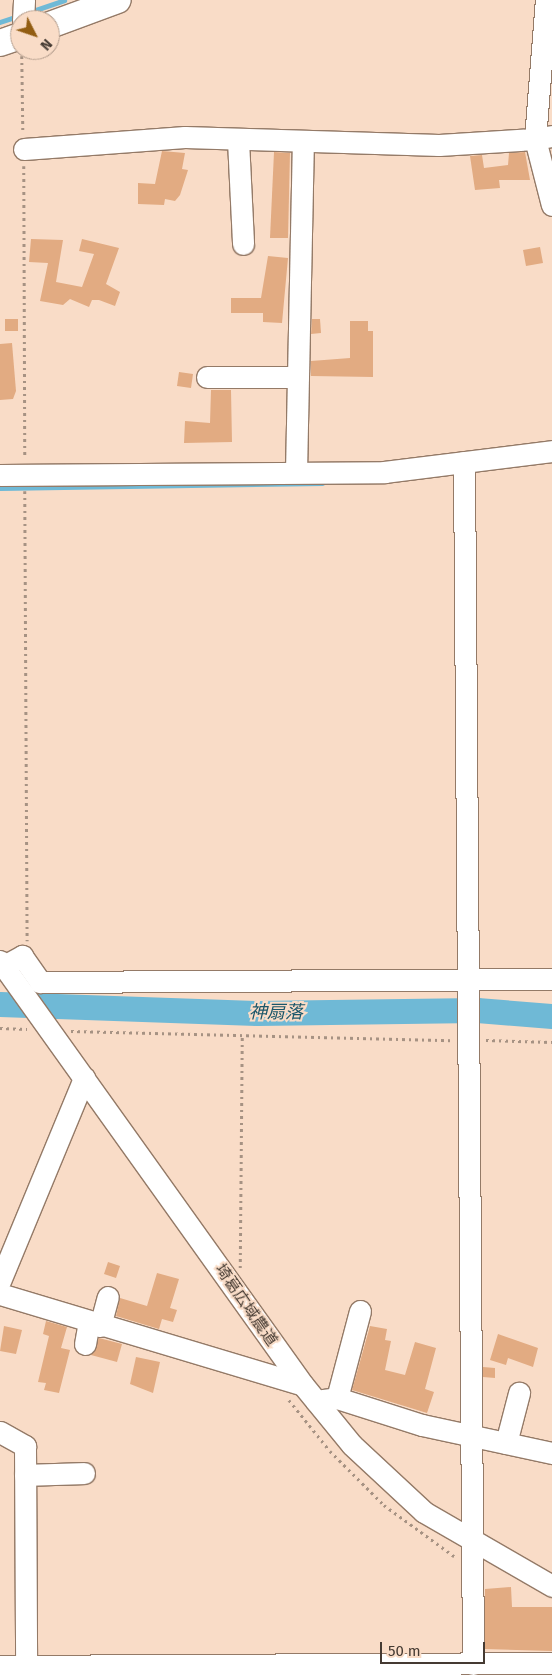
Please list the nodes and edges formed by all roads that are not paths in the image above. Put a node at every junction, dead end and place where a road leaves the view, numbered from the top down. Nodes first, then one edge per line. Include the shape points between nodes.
1 (118, 0) edge
2 (546, 0) edge
3 (60, 21) edge
4 (543, 138) edge
5 (238, 140) junction
6 (303, 144) junction
7 (24, 149) road end
8 (552, 205) edge
9 (243, 244) dead end
10 (207, 377) dead end
11 (298, 377) junction
12 (552, 451) edge
13 (464, 462) junction
14 (296, 472) junction
15 (0, 475) edge
16 (9, 961) edge
17 (469, 980) junction
18 (552, 980) edge
19 (84, 1078) junction
20 (0, 1281) edge
21 (0, 1294) edge
22 (108, 1297) dead end
23 (360, 1311) dead end
24 (95, 1324) junction
25 (85, 1344) dead end
26 (309, 1393) junction
27 (518, 1393) dead end
28 (338, 1398) junction
29 (0, 1432) edge
30 (470, 1436) junction
31 (506, 1443) junction
32 (552, 1452) edge
33 (84, 1474) dead end
34 (25, 1475) junction
35 (471, 1542) junction
36 (552, 1586) edge
37 (473, 1664) junction
38 (552, 1664) edge
39 (0, 1666) edge
40 (26, 1670) edge

1 - 3 main road
2 - 4 street
4 - 6 street via 439,145
4 - 8 street
5 - 6 street
5 - 7 street via 184,137
5 - 9 street
6 - 11 street
10 - 11 street
11 - 14 street
12 - 13 street
13 - 14 street via 384,472
13 - 17 street
14 - 15 street
16 - 17 street via 40,982
16 - 19 street, 埼葛広域農道 via 52,1033
17 - 18 street
17 - 30 street
19 - 20 street
19 - 26 street, 埼葛広域農道
21 - 24 street
22 - 24 street
23 - 28 street
24 - 25 street
24 - 26 street
26 - 28 street
26 - 35 street, 埼葛広域農道 via 388,1483
27 - 31 street
28 - 30 street
29 - 34 street via 25,1446
30 - 31 street
30 - 35 street
31 - 32 street
33 - 34 street
34 - 40 street
35 - 36 street, 埼葛広域農道
35 - 37 street
37 - 38 street
37 - 40 street
39 - 40 street

